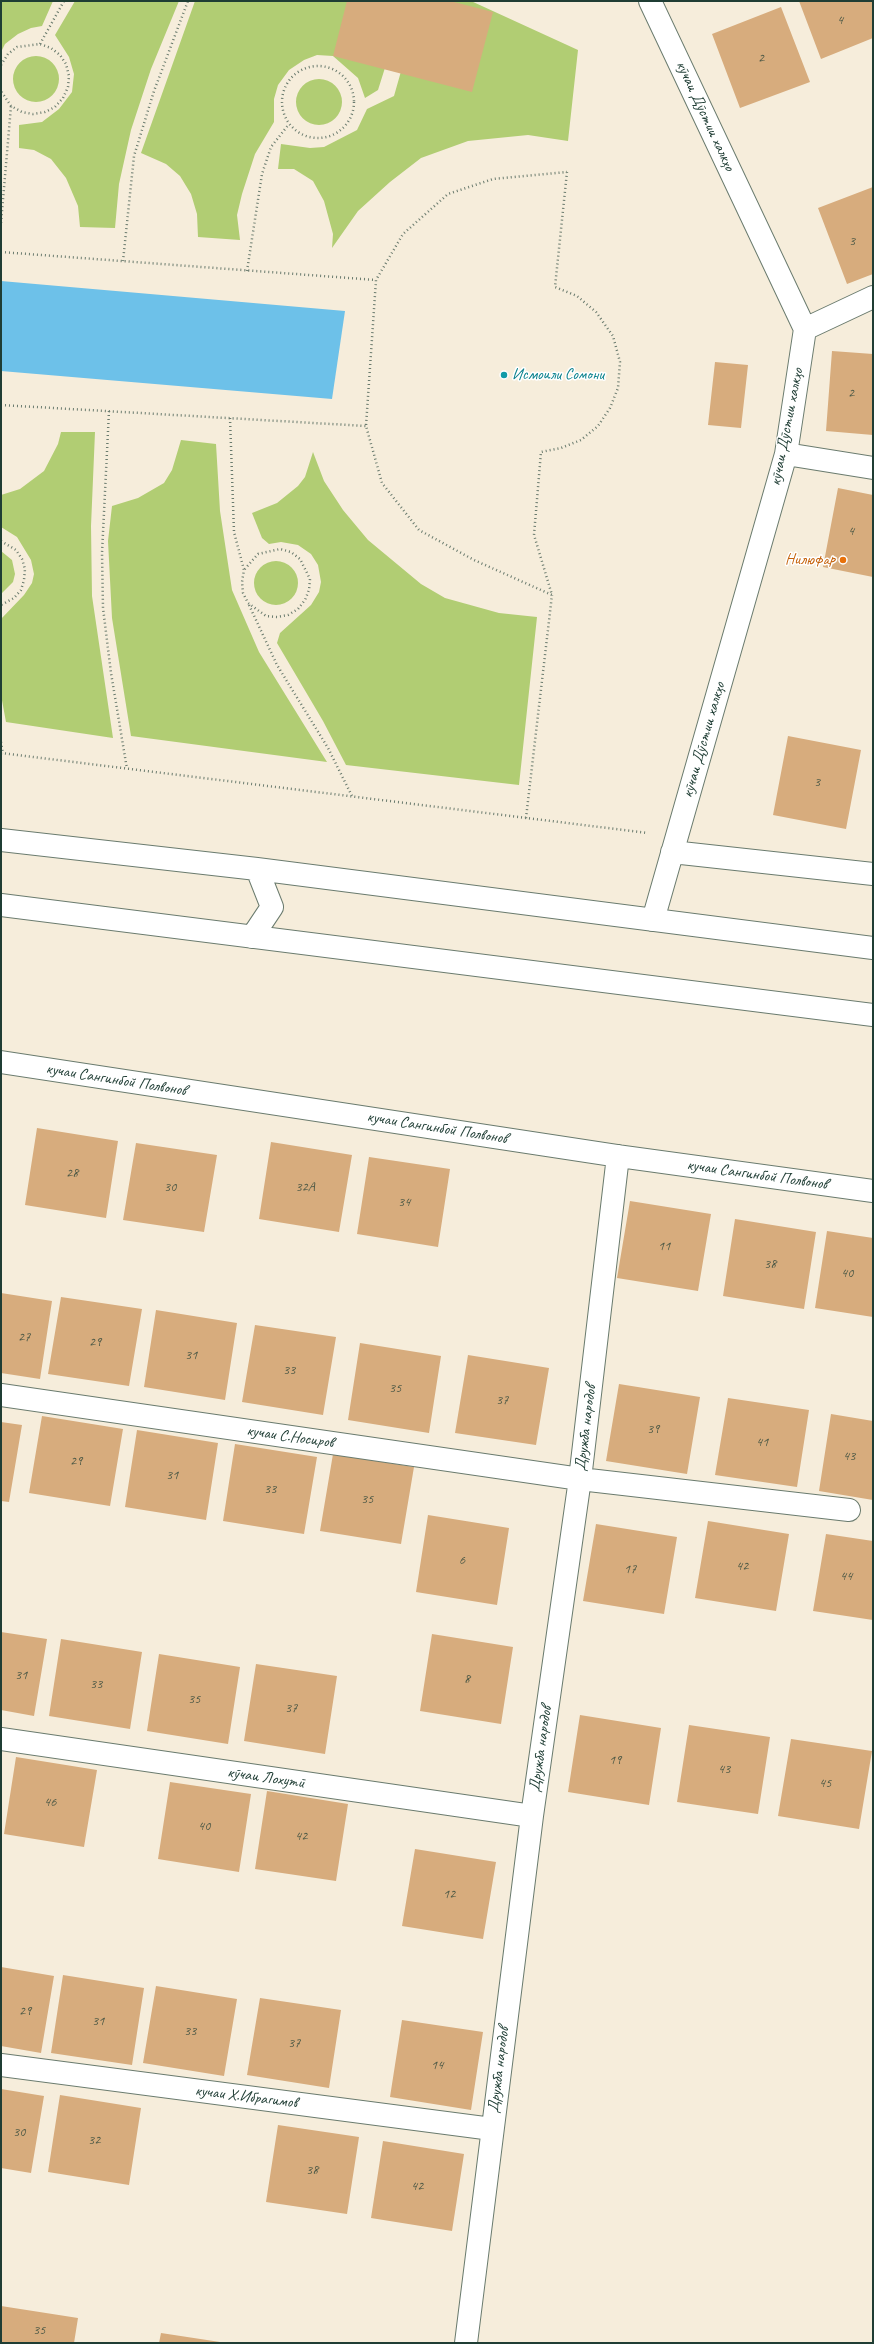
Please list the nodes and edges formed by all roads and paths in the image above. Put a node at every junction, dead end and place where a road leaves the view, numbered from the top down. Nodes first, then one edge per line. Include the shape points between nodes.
1 (64, 1) edge
2 (188, 1) edge
3 (650, 1) edge
4 (40, 44) junction
5 (1, 65) edge
6 (1, 91) edge
7 (11, 106) junction
8 (289, 124) junction
9 (1, 223) edge
10 (1, 252) edge
11 (123, 261) junction
12 (247, 271) junction
13 (376, 280) junction
14 (873, 296) edge
15 (805, 329) junction
16 (1, 405) edge
17 (109, 411) junction
18 (230, 418) junction
19 (366, 426) junction
20 (786, 454) junction
21 (873, 468) edge
22 (1, 540) edge
23 (244, 570) junction
24 (552, 595) junction
25 (248, 603) junction
26 (1, 605) edge
27 (1, 742) edge
28 (2, 754) edge
29 (127, 769) junction
30 (352, 796) junction
31 (526, 818) junction
32 (1, 840) edge
33 (674, 844) junction
34 (257, 869) junction
35 (873, 874) edge
36 (1, 905) edge
37 (653, 920) junction
38 (252, 938) junction
39 (873, 948) edge
40 (873, 1014) edge
41 (1, 1062) edge
42 (618, 1156) junction
43 (873, 1191) edge
44 (1, 1395) edge
45 (580, 1479) junction
46 (849, 1510) dead end
47 (1, 1740) edge
48 (532, 1816) junction
49 (1, 2065) edge
50 (492, 2129) junction
51 (466, 2343) edge

1 - 4 path
2 - 11 path via 154,90 134,156
3 - 15 street, кӯчаи Дӯстии халкҳо
4 - 5 path via 17,47 8,54
4 - 7 path via 51,48 66,64 68,88 59,102 44,112 33,114
6 - 7 path
7 - 9 path
8 - 8 path via 306,137 328,137 338,133 346,126 355,106 350,83 332,68 309,67 298,72 290,80 282,102
8 - 12 path via 271,147 262,174
10 - 11 path
11 - 12 path
12 - 13 path
13 - 19 path
13 - 24 path via 403,234 448,194 493,179 567,172 555,287 577,296 596,312 613,336 620,362 618,388 610,408 598,426 581,440 541,452 534,535
14 - 15 street
15 - 20 street, кӯчаи Дӯстии халкҳо
16 - 17 path
17 - 18 path
17 - 29 path via 102,546 102,608
18 - 19 path
18 - 23 path via 234,532
19 - 24 path via 382,483 419,530 474,560
20 - 21 street
20 - 33 street, кӯчаи Дӯстии халкҳо
22 - 26 path via 16,550 25,569 21,590 14,598
23 - 25 path via 243,593
23 - 25 path via 258,554 280,549 291,552 300,559 310,579 305,600 298,609 288,615 266,616
24 - 31 path
25 - 30 path via 277,665 328,748
27 - 28 path
28 - 29 path
29 - 30 path
30 - 31 path
31 - 33 path
32 - 34 street
33 - 35 street
33 - 37 street, кӯчаи Дӯстии халкҳо
34 - 37 street
34 - 38 street via 272,907
36 - 38 street
37 - 39 street
38 - 40 street
41 - 42 street, кучаи Сангинбой Полвонов
42 - 43 street, кучаи Сангинбой Полвонов
42 - 45 street, Дружба народов
44 - 45 street, кучаи С.Носиров
45 - 46 street, кучаи С.Носиров
45 - 48 street, Дружба народов
47 - 48 street, кӯчаи Лохутӣ
48 - 50 street, Дружба народов
49 - 50 street, кучаи Х.Ибрагимов
50 - 51 street, Дружба народов

